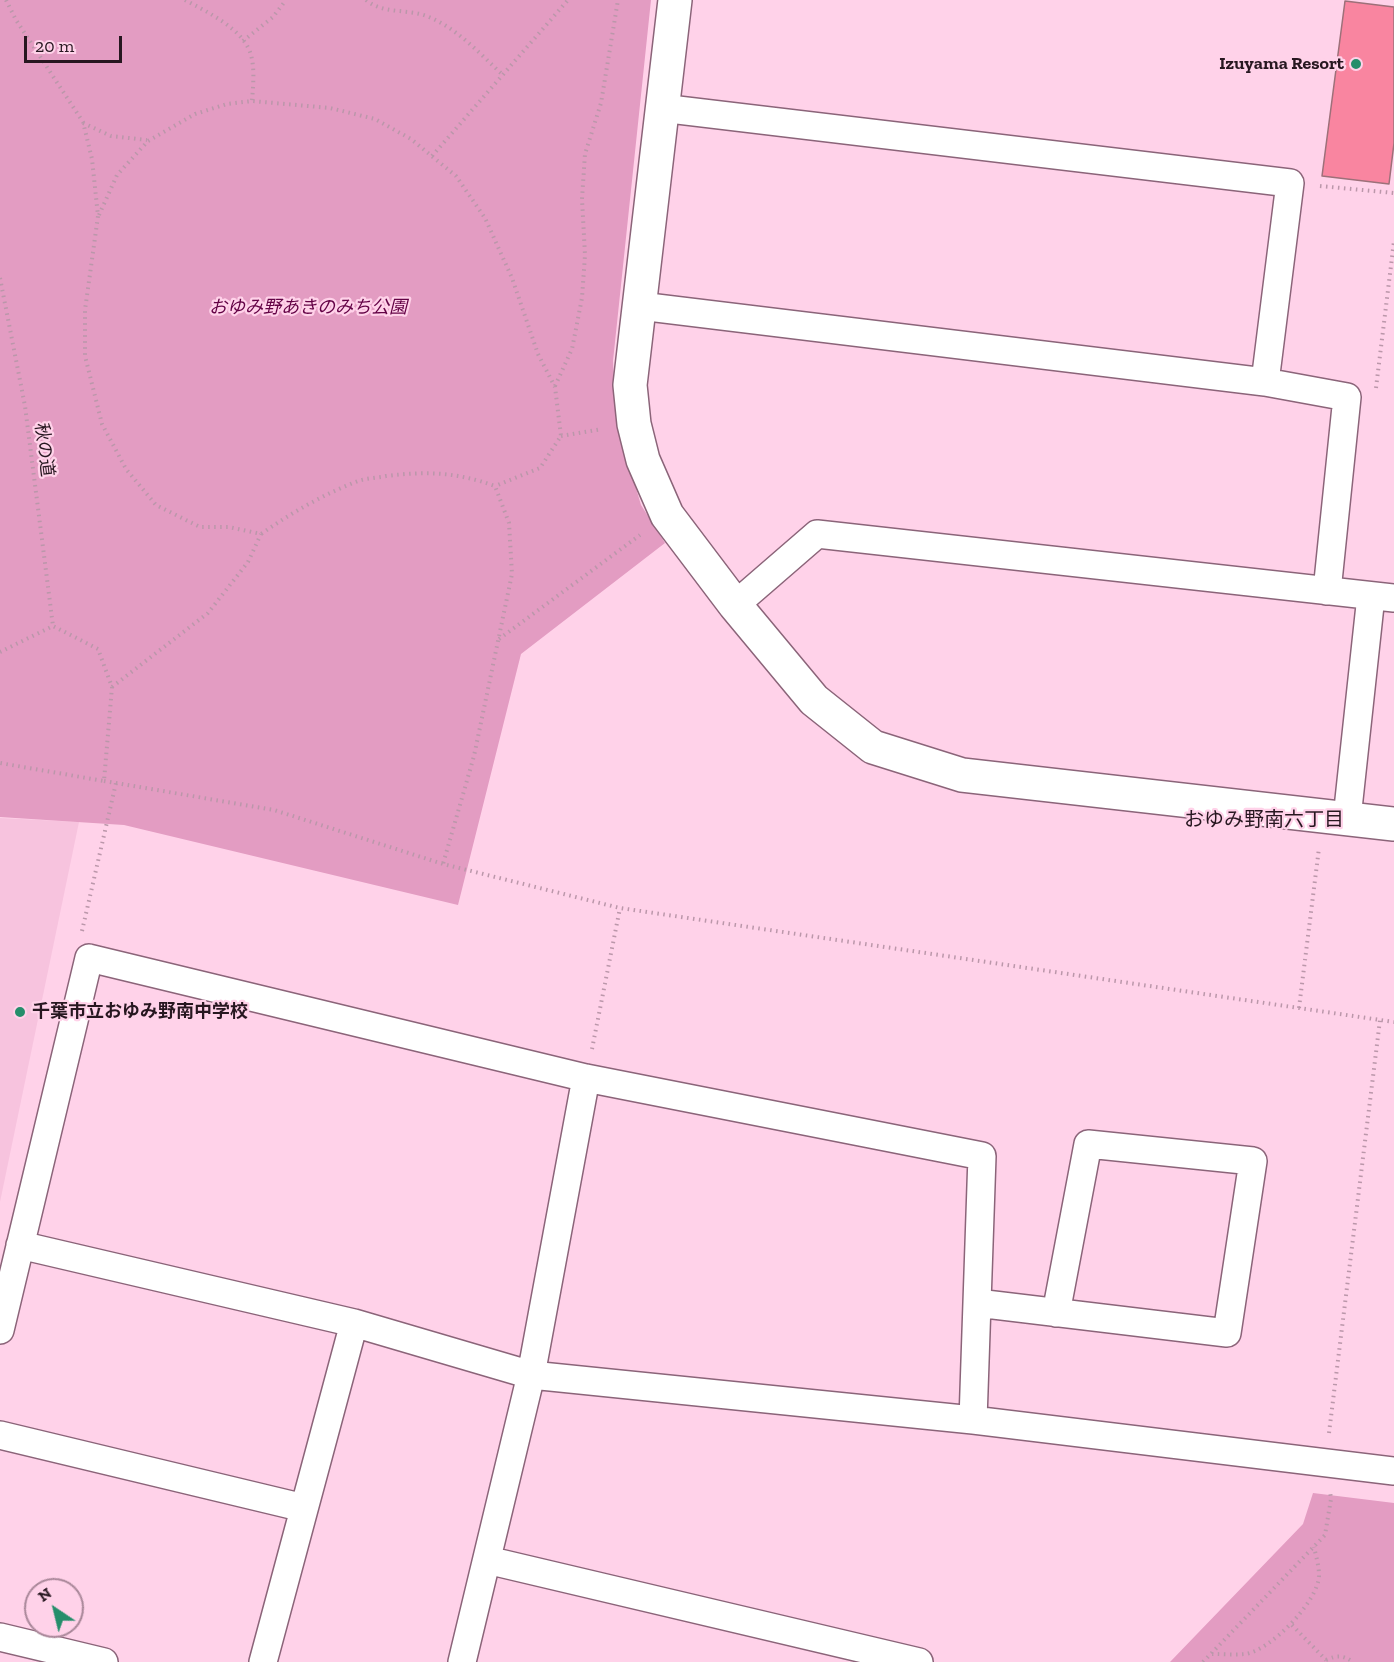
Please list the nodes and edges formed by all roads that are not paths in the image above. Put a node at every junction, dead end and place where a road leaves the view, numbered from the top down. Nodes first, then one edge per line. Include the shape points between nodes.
1 (675, 0) edge
2 (661, 108) junction
3 (640, 306) junction
4 (1265, 382) junction
5 (1327, 591) junction
6 (1383, 597) edge
7 (735, 605) junction
8 (1347, 818) junction
9 (1394, 824) edge
10 (586, 1078) junction
11 (20, 1245) junction
12 (977, 1303) junction
13 (1056, 1313) junction
14 (354, 1323) junction
15 (0, 1330) edge
16 (531, 1375) junction
17 (973, 1420) junction
18 (0, 1435) edge
19 (1394, 1471) edge
20 (304, 1508) junction
21 (487, 1560) junction
22 (0, 1637) edge
23 (104, 1662) edge
24 (263, 1662) edge
25 (462, 1662) edge
26 (919, 1662) edge

1 - 2 street
2 - 3 street
2 - 4 street via 1290,183
3 - 4 street
3 - 7 street via 630,385 643,460 667,515
4 - 5 street via 1347,397
5 - 6 street
5 - 7 street via 817,534
6 - 8 street
7 - 8 street via 814,700 873,747 962,775
8 - 9 street
10 - 11 street via 88,958
10 - 12 street via 982,1156
10 - 16 street
11 - 14 street
11 - 15 street
12 - 13 street
12 - 17 street
13 - 13 street via 1227,1333 1253,1161 1088,1144
14 - 16 street
14 - 20 street
16 - 17 street
16 - 21 street
17 - 19 street
18 - 20 street
20 - 24 street
21 - 25 street
21 - 26 street
22 - 23 street

